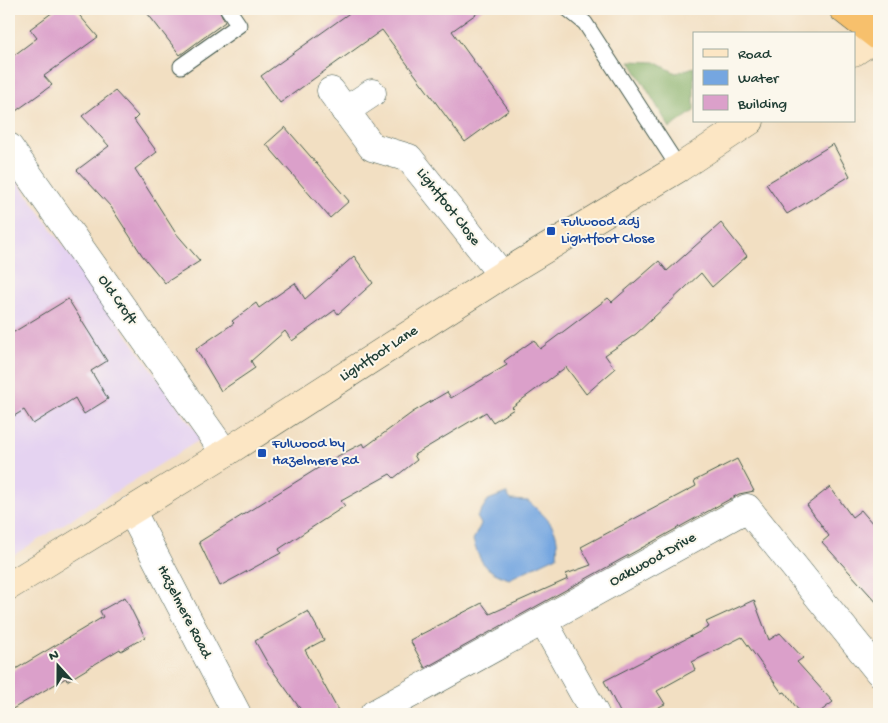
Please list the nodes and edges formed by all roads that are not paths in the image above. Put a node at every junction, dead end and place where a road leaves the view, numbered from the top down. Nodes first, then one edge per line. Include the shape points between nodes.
1 (228, 9) edge
2 (568, 9) edge
3 (843, 9) edge
4 (865, 9) edge
5 (879, 36) edge
6 (856, 51) edge
7 (181, 66) dead end
8 (372, 93) dead end
9 (748, 122) edge
10 (9, 148) edge
11 (679, 168) junction
12 (502, 275) junction
13 (225, 453) junction
14 (131, 510) junction
15 (9, 586) edge
16 (543, 621) junction
17 (879, 672) edge
18 (237, 714) edge
19 (374, 714) edge
20 (596, 714) edge

1 - 7 lane via 239,25
2 - 11 lane via 585,23
3 - 5 highway
4 - 5 highway
5 - 6 street
8 - 12 street, Lightfoot Close via 338,101 372,147 409,158
9 - 11 street, Lightfoot Lane
10 - 13 street, Old Croft
11 - 12 street, Lightfoot Lane
12 - 13 street, Lightfoot Lane
13 - 14 street, Lightfoot Lane
14 - 15 street, Lightfoot Lane
14 - 18 street, Hazelmere Road
16 - 17 street, Oakwood Drive via 747,508
16 - 19 street, Oakwood Drive
16 - 20 street

